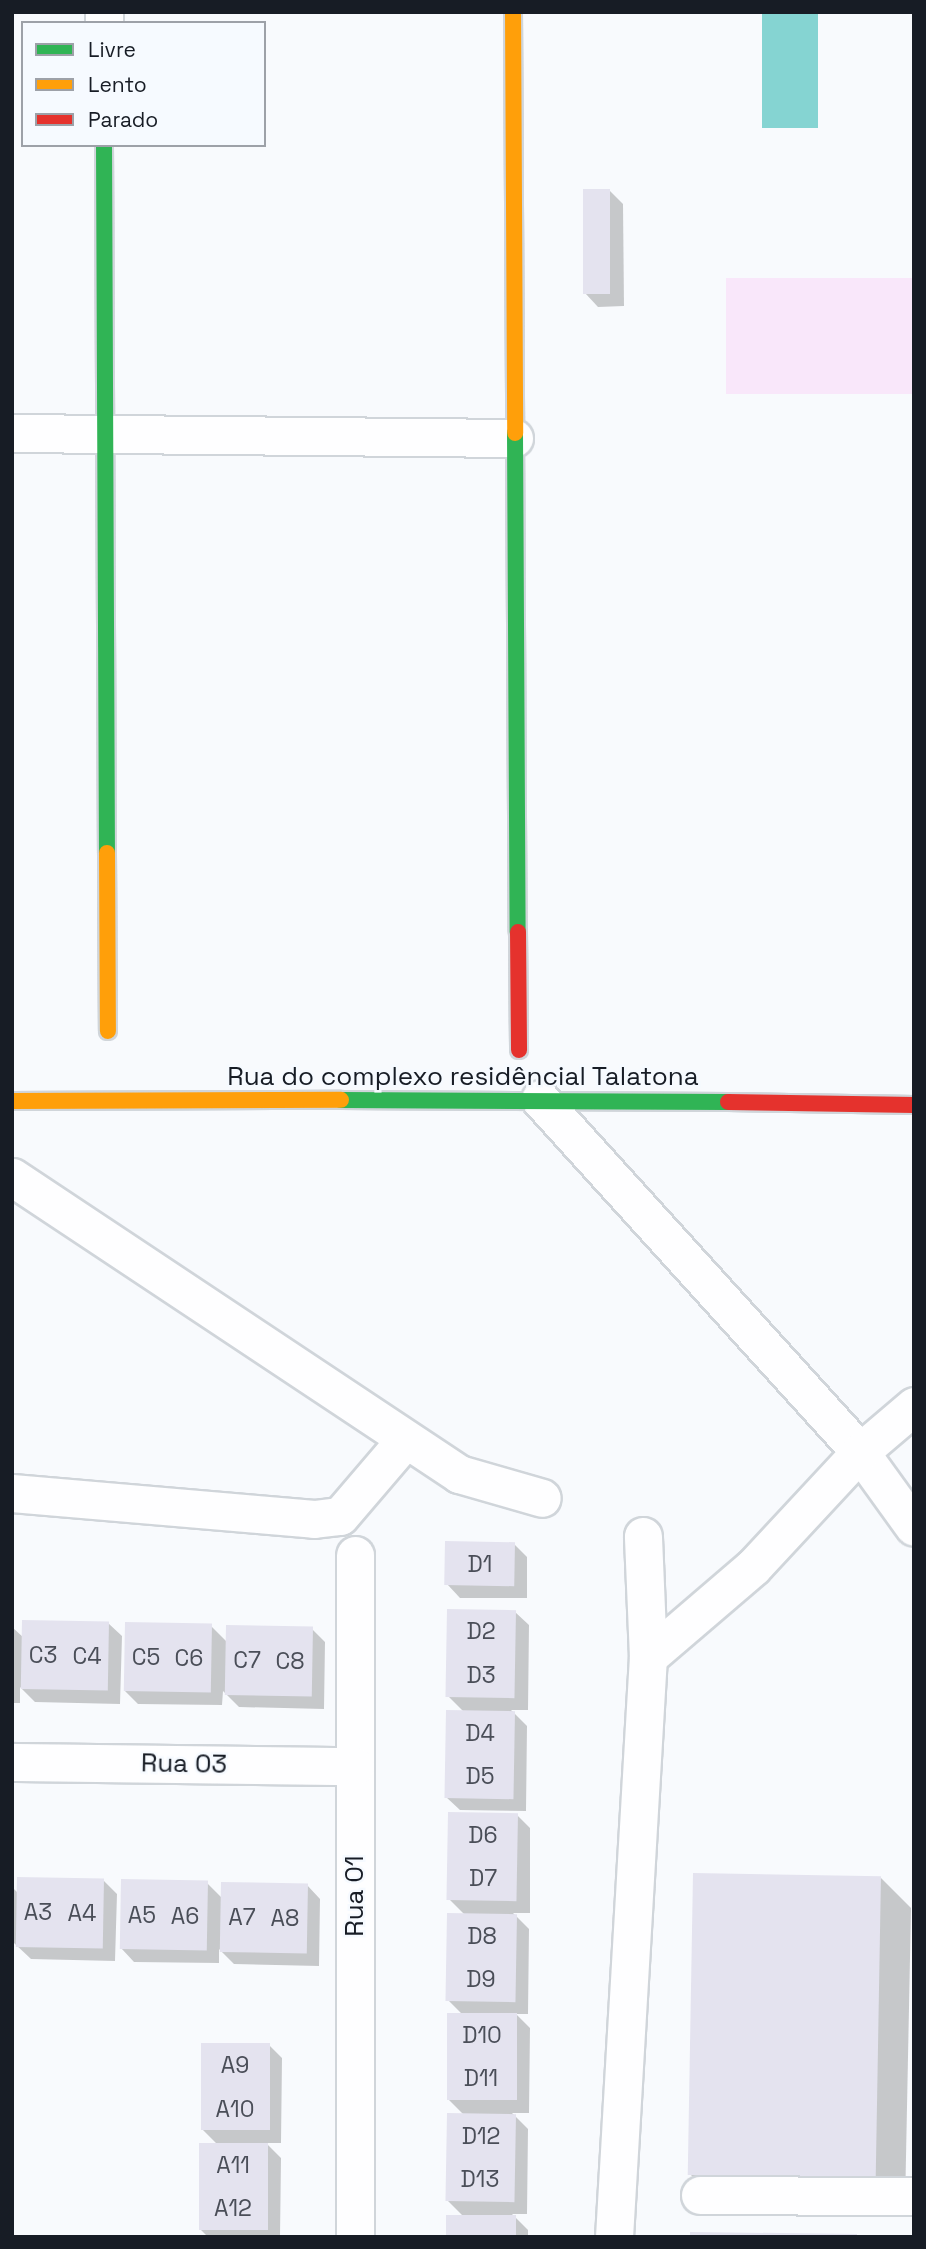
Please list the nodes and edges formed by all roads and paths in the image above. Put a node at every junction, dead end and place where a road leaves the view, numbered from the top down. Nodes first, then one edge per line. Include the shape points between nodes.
1 (513, 12) edge
2 (104, 147) edge
3 (12, 433) edge
4 (105, 434) junction
5 (514, 438) junction
6 (108, 1031) dead end
7 (519, 1050) dead end
8 (540, 1098) junction
9 (12, 1101) edge
10 (914, 1105) edge
11 (12, 1177) edge
12 (914, 1406) edge
13 (405, 1440) junction
14 (860, 1452) junction
15 (12, 1493) edge
16 (542, 1497) dead end
17 (914, 1527) edge
18 (643, 1536) dead end
19 (355, 1555) dead end
20 (648, 1657) junction
21 (12, 1762) edge
22 (355, 1766) junction
23 (700, 2195) dead end
24 (914, 2196) edge
25 (355, 2237) edge
26 (614, 2237) edge

1 - 5 street
2 - 4 street
3 - 4 street
4 - 5 street
4 - 6 street
5 - 7 street
8 - 9 street, Rua do complexo residêncial Talatona
8 - 10 street, Rua do complexo residêncial Talatona
8 - 14 street
11 - 13 street
12 - 14 street
13 - 15 street via 340,1516 314,1519
13 - 16 street via 459,1474
14 - 17 street
14 - 20 street via 753,1567
18 - 20 street
19 - 22 street, Rua 01
20 - 26 street
21 - 22 street, Rua 03
22 - 25 street, Rua 01
23 - 24 street

